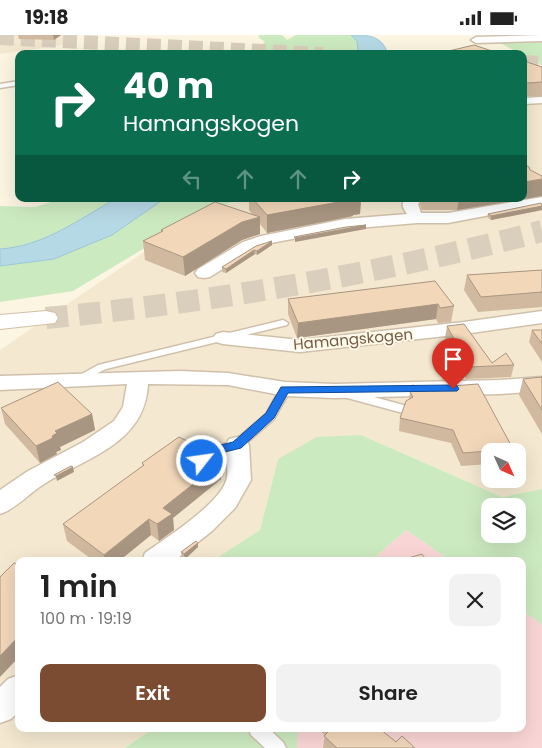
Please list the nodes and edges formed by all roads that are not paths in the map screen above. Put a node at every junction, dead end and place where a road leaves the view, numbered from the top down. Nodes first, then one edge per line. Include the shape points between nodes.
1 (542, 38) edge
2 (476, 40) dead end
3 (15, 84) edge
4 (0, 86) edge
5 (542, 100) edge
6 (527, 101) edge
7 (542, 201) edge
8 (412, 202) edge
9 (417, 217) junction
10 (204, 273) dead end
11 (542, 317) edge
12 (46, 318) tunnel mouth
13 (0, 321) edge
14 (282, 323) dead end
15 (223, 338) junction
16 (138, 378) junction
17 (79, 379) junction
18 (0, 383) edge
19 (542, 384) edge
20 (285, 389) junction
21 (334, 391) junction
22 (403, 409) edge
23 (237, 445) junction
24 (202, 461) edge
25 (0, 505) edge
26 (160, 557) edge
27 (15, 693) edge
28 (0, 708) edge
29 (260, 732) edge
30 (277, 748) edge

1 - 2 street
3 - 4 lane
5 - 6 street
7 - 9 street via 448,218
8 - 9 street via 410,208
9 - 10 street via 344,224 267,239 249,245
11 - 15 street, Hamangskogen via 300,346
12 - 13 main road
14 - 15 lane, Hamangskogen
15 - 17 lane, Hamangskogen via 102,367
16 - 17 street, Hamangskogen
16 - 20 street, Hamangskogen via 228,379
16 - 25 street via 132,414 122,427 33,480
17 - 18 street, Hamangskogen
19 - 21 street, Hamangskogen
20 - 21 street, Hamangskogen
20 - 23 lane via 270,416
21 - 22 lane
23 - 24 lane via 221,449
23 - 26 street via 240,478 235,493 225,505
27 - 28 street
29 - 30 lane

